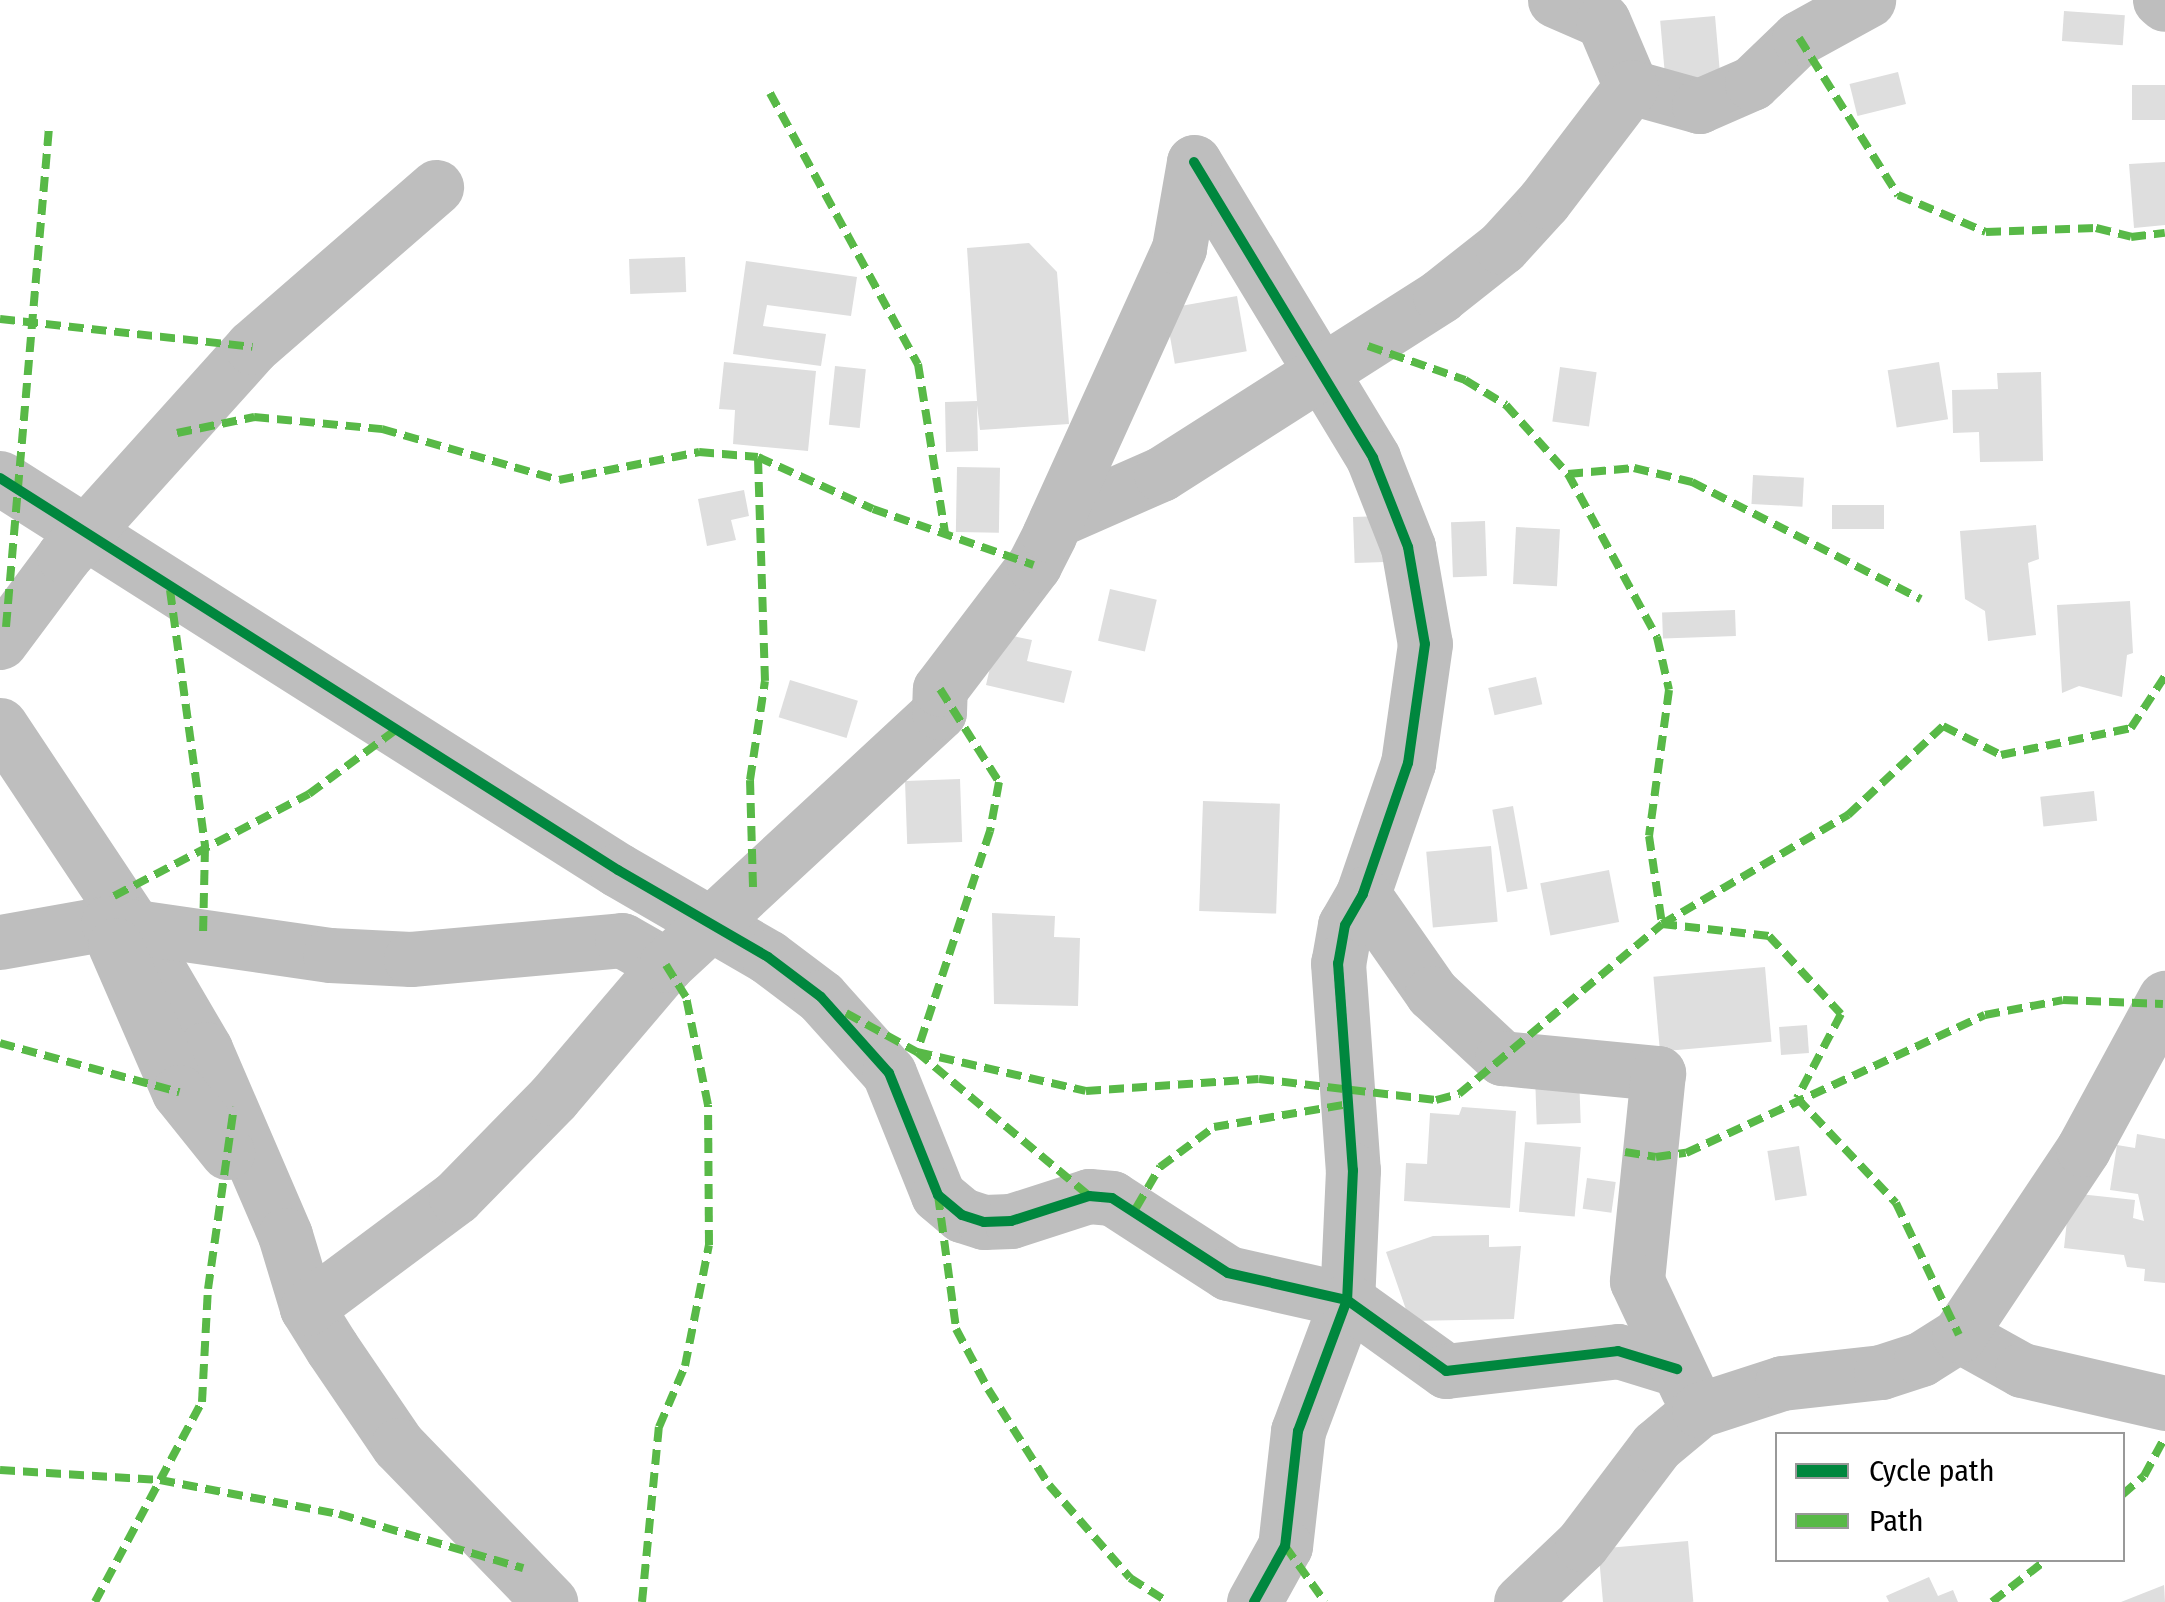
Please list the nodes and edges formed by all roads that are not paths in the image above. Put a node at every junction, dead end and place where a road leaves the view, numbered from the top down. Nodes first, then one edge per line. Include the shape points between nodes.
1 (1556, 0) edge
2 (1868, 0) edge
3 (1631, 87) junction
4 (436, 187) dead end
5 (1324, 374) junction
6 (0, 478) edge
7 (1056, 520) junction
8 (87, 532) junction
9 (0, 642) edge
10 (0, 725) edge
11 (1363, 894) junction
12 (712, 923) junction
13 (120, 924) junction
14 (0, 942) edge
15 (666, 965) junction
16 (2165, 998) edge
17 (2152, 1058) edge
18 (227, 1152) dead end
19 (1347, 1300) junction
20 (307, 1308) junction
21 (1959, 1334) junction
22 (1688, 1389) junction
23 (2165, 1402) edge
24 (550, 1602) edge
25 (1254, 1602) edge
26 (1520, 1602) edge

1 - 3 street via 1602,21
2 - 3 street via 1799,38 1752,83 1699,106
3 - 5 street via 1502,246
4 - 8 street via 252,347
5 - 7 street via 1162,474
5 - 7 street via 1194,162 1178,248
5 - 11 street via 1392,499 1425,644 1408,763
6 - 8 street
7 - 12 street via 1034,565 940,688 939,712
8 - 9 street
8 - 12 street
10 - 13 street
11 - 19 street via 1345,925 1338,962 1353,1170
11 - 22 street via 1432,993 1502,1058 1658,1074 1637,1280
12 - 15 street
12 - 19 street via 821,997 862,1036 889,1072 938,1195 962,1214 1011,1221 1088,1196 1112,1198 1228,1273
13 - 14 street via 72,924
13 - 15 street via 411,960 622,940
13 - 18 street via 152,1041 178,1092
13 - 20 street via 234,1107
15 - 20 street via 553,1098 456,1197
16 - 17 street
17 - 21 street
19 - 22 street via 1446,1371 1618,1352
19 - 25 street via 1298,1431 1285,1546
20 - 24 street via 398,1445
21 - 22 street via 1921,1359 1881,1372
21 - 23 street via 2022,1370
22 - 26 street via 1656,1446 1582,1544

